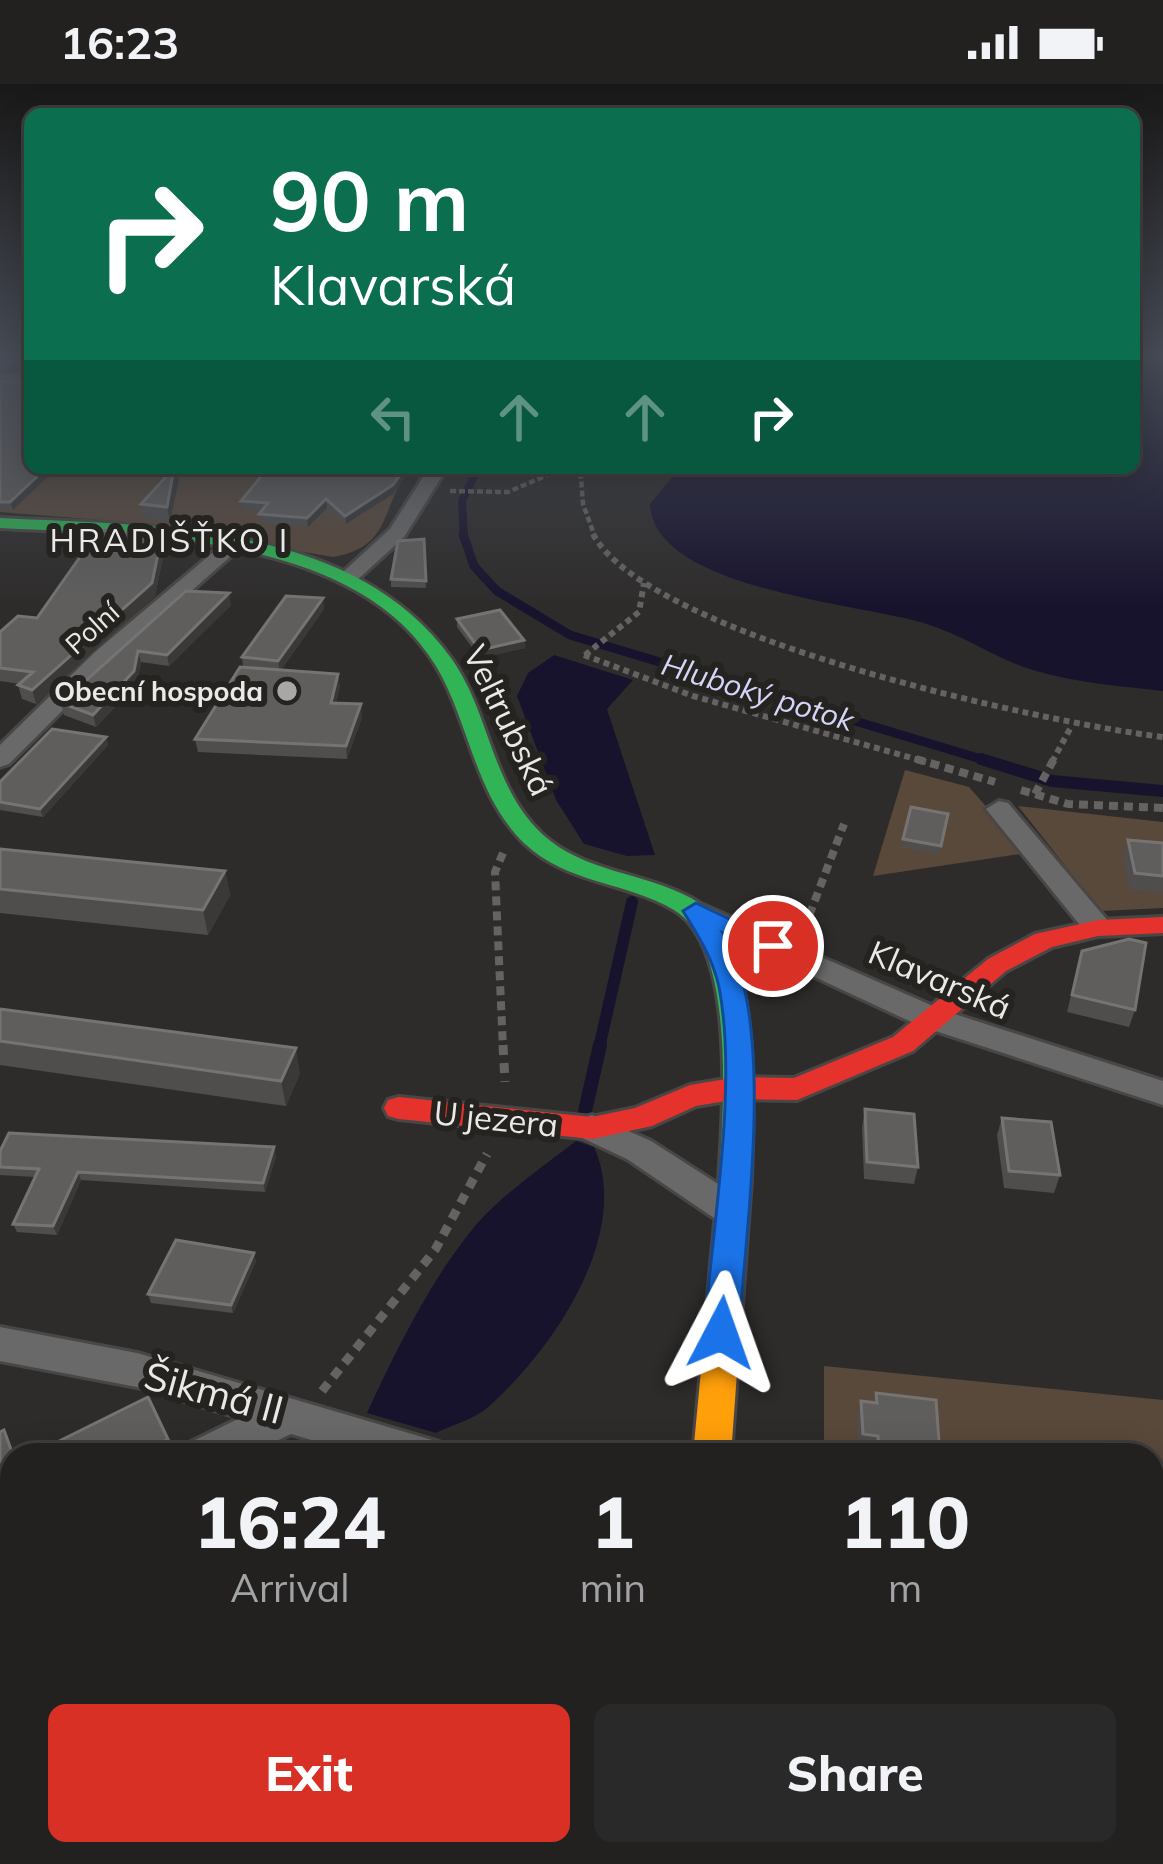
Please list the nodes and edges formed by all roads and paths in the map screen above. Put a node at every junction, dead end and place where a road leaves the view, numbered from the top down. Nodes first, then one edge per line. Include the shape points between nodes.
1 (433, 474) edge
2 (554, 474) edge
3 (576, 474) edge
4 (452, 491) dead end
5 (0, 523) edge
6 (230, 548) junction
7 (349, 577) junction
8 (644, 584) junction
9 (1071, 728) junction
10 (1163, 737) edge
11 (0, 759) edge
12 (1036, 792) junction
13 (1163, 808) edge
14 (999, 809) dead end
15 (844, 824) dead end
16 (696, 911) junction
17 (1163, 926) edge
18 (1098, 928) junction
19 (794, 956) junction
20 (931, 1018) junction
21 (738, 1088) junction
22 (1163, 1093) edge
23 (399, 1108) dead end
24 (592, 1128) junction
25 (730, 1210) junction
26 (0, 1344) edge
27 (292, 1413) junction
28 (231, 1443) edge
29 (386, 1443) edge
30 (713, 1443) edge

1 - 7 street via 397,533
2 - 4 path via 481,494
3 - 8 path via 604,550
5 - 6 street, Veltrubská
6 - 7 street, Veltrubská
6 - 11 street, Polní
7 - 16 street, Veltrubská via 398,609 433,646 462,693 504,798 535,842
8 - 9 path via 920,691
8 - 12 path via 639,612 584,656 693,696
9 - 10 path
9 - 12 path
12 - 13 path via 1068,804
14 - 18 street
15 - 19 path
16 - 19 street, Klavarská
16 - 21 street via 733,988
17 - 18 street, U jezera
18 - 20 street, U jezera via 1044,940 997,965
19 - 20 street, Klavarská
20 - 21 street, U jezera via 903,1044 797,1089
20 - 22 street, Klavarská
21 - 24 street, U jezera
21 - 25 street
23 - 24 street, U jezera
24 - 25 street, U jezera
25 - 30 street
26 - 27 street, Šikmá II via 137,1370
27 - 28 street
27 - 29 street, Šikmá II

